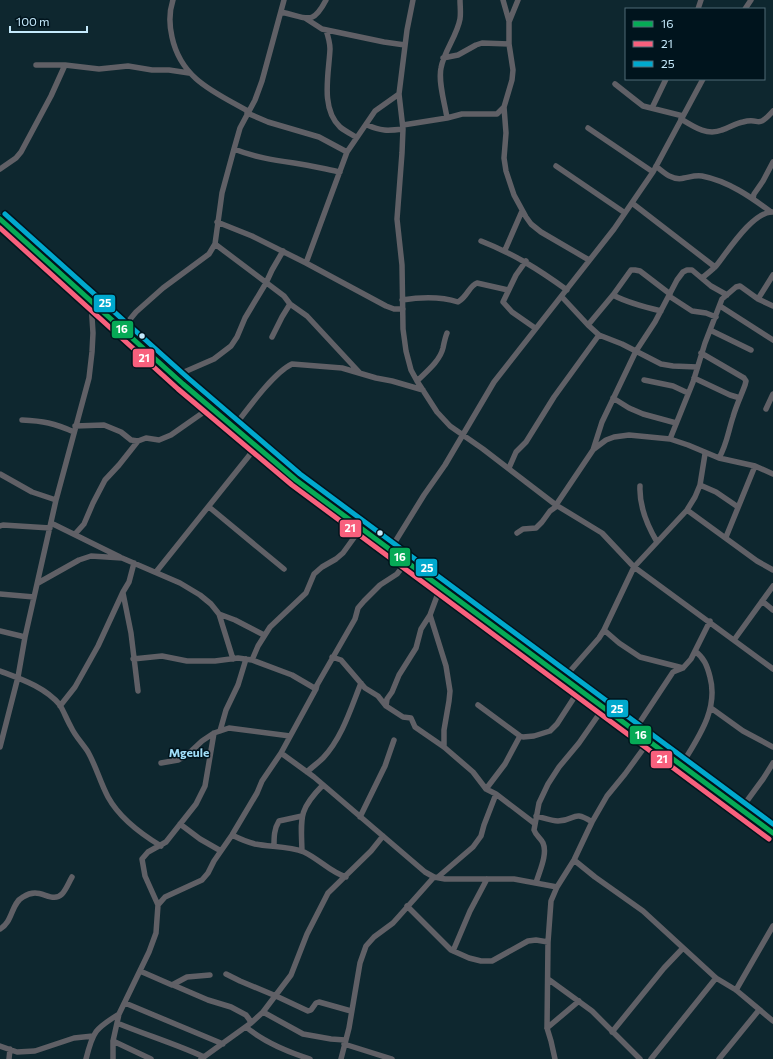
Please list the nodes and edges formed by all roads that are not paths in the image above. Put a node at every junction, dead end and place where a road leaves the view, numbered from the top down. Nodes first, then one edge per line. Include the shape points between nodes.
1 (173, 0) edge
2 (284, 0) edge
3 (326, 0) edge
4 (413, 0) edge
5 (460, 0) edge
6 (503, 0) edge
7 (518, 0) edge
8 (281, 12) junction
9 (305, 18) junction
10 (509, 22) junction
11 (326, 30) junction
12 (509, 44) junction
13 (405, 45) junction
14 (444, 58) junction
15 (36, 65) dead end
16 (65, 65) junction
17 (189, 73) junction
18 (666, 80) edge
19 (702, 80) edge
20 (615, 84) dead end
21 (399, 94) junction
22 (504, 107) junction
23 (652, 108) junction
24 (773, 111) edge
25 (248, 112) junction
26 (682, 117) junction
27 (448, 118) junction
28 (367, 125) junction
29 (403, 127) junction
30 (588, 128) dead end
31 (356, 137) junction
32 (234, 149) junction
33 (347, 152) junction
34 (772, 164) edge
35 (556, 166) dead end
36 (656, 166) junction
37 (0, 169) edge
38 (340, 172) junction
39 (653, 172) junction
40 (753, 198) junction
41 (632, 203) junction
42 (522, 211) junction
43 (772, 212) edge
44 (625, 213) junction
45 (0, 219) edge
46 (217, 222) junction
47 (481, 240) dead end
48 (215, 244) junction
49 (505, 250) junction
50 (283, 252) junction
51 (589, 260) junction
52 (526, 262) junction
53 (306, 263) junction
54 (715, 267) junction
55 (773, 275) edge
56 (702, 278) junction
57 (266, 283) junction
58 (508, 290) junction
59 (567, 290) junction
60 (613, 295) junction
61 (669, 295) junction
62 (727, 295) junction
63 (562, 297) junction
64 (758, 299) junction
65 (402, 300) junction
66 (91, 302) junction
67 (290, 304) junction
68 (720, 306) junction
69 (773, 306) edge
70 (403, 309) junction
71 (661, 311) junction
72 (716, 316) junction
73 (588, 325) junction
74 (535, 328) junction
75 (122, 329) junction
76 (710, 330) junction
77 (447, 333) dead end
78 (599, 335) junction
79 (272, 337) dead end
80 (773, 340) edge
81 (752, 350) dead end
82 (636, 351) junction
83 (702, 353) junction
84 (697, 367) junction
85 (359, 373) junction
86 (175, 376) junction
87 (694, 378) junction
88 (644, 380) dead end
89 (417, 381) junction
90 (424, 390) junction
91 (688, 393) junction
92 (773, 394) edge
93 (613, 398) junction
94 (740, 398) junction
95 (211, 407) junction
96 (766, 409) dead end
97 (22, 420) dead end
98 (676, 423) junction
99 (233, 428) junction
100 (74, 429) junction
101 (464, 435) junction
102 (670, 439) junction
103 (138, 441) junction
104 (256, 447) junction
105 (593, 450) junction
106 (705, 454) junction
107 (719, 458) junction
108 (755, 466) junction
109 (509, 468) junction
110 (0, 474) edge
111 (773, 474) edge
112 (640, 486) dead end
113 (700, 486) junction
114 (56, 500) junction
115 (556, 506) junction
116 (738, 506) junction
117 (209, 507) junction
118 (687, 510) junction
119 (50, 525) junction
120 (0, 526) edge
121 (360, 528) junction
122 (517, 533) dead end
123 (75, 534) junction
124 (726, 537) junction
125 (657, 542) junction
126 (390, 550) junction
127 (122, 558) junction
128 (407, 561) junction
129 (134, 563) junction
130 (634, 567) junction
131 (284, 569) dead end
132 (773, 570) edge
133 (156, 572) junction
134 (38, 583) junction
135 (773, 586) edge
136 (440, 588) junction
137 (122, 592) junction
138 (0, 594) edge
139 (34, 597) junction
140 (762, 601) junction
141 (773, 610) edge
142 (219, 614) junction
143 (430, 615) junction
144 (710, 622) junction
145 (604, 630) junction
146 (0, 631) edge
147 (264, 635) junction
148 (25, 637) junction
149 (734, 640) junction
150 (695, 651) junction
151 (332, 657) junction
152 (133, 659) junction
153 (233, 659) junction
154 (249, 659) junction
155 (683, 668) junction
156 (773, 669) edge
157 (0, 670) edge
158 (18, 677) junction
159 (564, 678) junction
160 (361, 683) junction
161 (316, 689) junction
162 (579, 690) junction
163 (138, 691) dead end
164 (478, 705) dead end
165 (60, 706) junction
166 (386, 706) junction
167 (604, 707) junction
168 (711, 708) junction
169 (634, 731) junction
170 (217, 732) junction
171 (290, 736) junction
172 (520, 736) junction
173 (394, 740) dead end
174 (649, 741) junction
175 (0, 747) edge
176 (444, 747) junction
177 (773, 747) edge
178 (281, 753) junction
179 (161, 763) dead end
180 (773, 763) edge
181 (681, 766) junction
182 (307, 772) junction
183 (323, 785) junction
184 (486, 789) junction
185 (496, 794) junction
186 (741, 809) junction
187 (302, 816) junction
188 (360, 816) junction
189 (536, 816) junction
190 (592, 822) junction
191 (534, 823) junction
192 (180, 824) junction
193 (773, 833) edge
194 (232, 835) junction
195 (383, 836) junction
196 (161, 846) junction
197 (274, 846) junction
198 (221, 851) junction
199 (302, 851) junction
200 (574, 860) junction
201 (72, 877) dead end
202 (346, 877) junction
203 (436, 877) junction
204 (487, 879) junction
205 (536, 883) junction
206 (557, 887) junction
207 (158, 905) junction
208 (407, 906) junction
209 (773, 926) edge
210 (0, 929) edge
211 (548, 942) junction
212 (683, 948) junction
213 (453, 951) junction
214 (140, 971) junction
215 (226, 974) dead end
216 (210, 975) dead end
217 (716, 978) junction
218 (548, 979) junction
219 (174, 985) junction
220 (736, 990) junction
221 (276, 996) junction
222 (579, 1001) junction
223 (125, 1003) junction
224 (759, 1010) junction
225 (351, 1011) junction
226 (263, 1012) junction
227 (119, 1014) junction
228 (773, 1021) edge
229 (117, 1023) junction
230 (248, 1025) junction
231 (547, 1028) junction
232 (612, 1032) junction
233 (93, 1036) junction
234 (113, 1041) junction
235 (344, 1042) junction
236 (223, 1044) junction
237 (0, 1046) edge
238 (10, 1050) junction
239 (203, 1058) edge
240 (9, 1059) edge
241 (86, 1059) edge
242 (113, 1059) edge
243 (151, 1059) edge
244 (310, 1059) edge
245 (341, 1059) edge
246 (392, 1059) edge
247 (555, 1059) edge
248 (640, 1059) edge
249 (651, 1059) edge
250 (719, 1059) edge

1 - 17 street via 170,19 173,44
2 - 8 street
3 - 9 street via 320,13
4 - 13 street
5 - 14 street via 460,19
6 - 10 street
7 - 10 street
8 - 9 street
8 - 25 street via 262,81
9 - 11 street
10 - 12 street
11 - 13 street
11 - 31 street via 330,49 327,83 330,110 340,127
12 - 14 street via 482,43 458,56
12 - 22 street via 513,70
13 - 21 street
14 - 27 street via 440,79
15 - 16 street
16 - 17 street via 98,69 128,66
16 - 37 street via 21,152
17 - 25 street via 214,92
18 - 23 street
19 - 26 street
20 - 23 street via 643,106
21 - 28 street via 375,112
21 - 29 street
22 - 27 street via 497,114 462,114
22 - 42 street via 506,171 508,182
23 - 26 street
24 - 26 street via 763,122 744,121 717,132 703,131
25 - 32 street
25 - 33 street via 268,122 319,137
26 - 36 street
27 - 29 street
28 - 29 street via 383,131
28 - 31 street
29 - 65 street via 397,219 402,265
30 - 39 street
31 - 33 street
32 - 38 street via 269,160
32 - 46 street
33 - 38 street
34 - 40 street
35 - 44 street
36 - 39 street
36 - 40 street via 674,178 703,176 731,186
38 - 53 street
39 - 41 street
40 - 43 street
41 - 44 street
41 - 54 street
42 - 49 street
42 - 51 street via 531,224 541,232
43 - 54 street via 765,212 750,224
44 - 51 street
45 - 66 main road
46 - 48 street
46 - 50 street
47 - 49 street
48 - 57 street
48 - 75 street via 209,254 136,312
49 - 52 street
50 - 53 street
50 - 57 street
51 - 59 street
52 - 58 street
52 - 59 street
53 - 70 street via 386,306
54 - 56 street
55 - 64 street
56 - 61 street via 692,270 685,270
56 - 62 street
57 - 67 street via 284,296
57 - 86 street via 231,346 214,359
58 - 65 street via 477,283 458,302 422,297
58 - 74 street via 503,303
59 - 63 street
60 - 61 street via 632,269 640,271
60 - 71 street via 639,306
60 - 73 street
61 - 71 street
61 - 72 street via 692,311
62 - 64 street via 740,286
62 - 68 street via 722,299
63 - 73 street
63 - 74 street
64 - 69 street
65 - 70 street
66 - 75 main road
66 - 100 street via 93,317 89,378
67 - 79 street
67 - 85 street via 307,316
68 - 72 street
68 - 80 street
70 - 89 street via 406,351
71 - 82 street
72 - 76 street
73 - 78 street
74 - 101 street via 494,382
75 - 86 main road
76 - 81 street
76 - 83 street
77 - 89 street via 440,355
78 - 82 street
78 - 109 street via 554,396 526,442 516,452
82 - 84 street via 666,365
82 - 93 street
83 - 84 street
83 - 94 street via 744,378 746,383
84 - 87 street
85 - 90 street
85 - 99 street via 342,368 292,364 285,367 261,392
86 - 95 main road
87 - 91 street
87 - 94 street
88 - 91 street via 673,386
89 - 90 street
90 - 101 street via 437,412 450,426
91 - 98 street
92 - 96 street
93 - 98 street via 636,411
93 - 105 street
94 - 107 street
95 - 99 main road
95 - 103 street via 171,435 159,440 146,438
97 - 100 street via 46,421
98 - 102 street
99 - 104 main road
100 - 103 street via 104,425 121,432 131,440
100 - 114 street
101 - 109 street
101 - 126 street
102 - 105 street via 629,435 614,437
102 - 106 street
103 - 123 street via 105,480 84,524
104 - 117 street
104 - 121 main road
105 - 115 street
106 - 107 street
106 - 113 street
107 - 108 street
108 - 111 street
108 - 116 street
109 - 115 street
110 - 114 street via 32,492
112 - 125 street via 640,501
113 - 116 street via 716,492
113 - 118 street
114 - 119 street
115 - 122 street via 536,528
115 - 130 street via 602,533
116 - 124 street
117 - 131 street
117 - 133 street
118 - 124 street
118 - 125 street
119 - 120 street
119 - 123 street
119 - 134 street
121 - 126 main road
121 - 147 street via 343,553 314,574 306,593
123 - 127 street
124 - 132 street
125 - 130 street
126 - 128 main road
127 - 129 street
127 - 134 street via 91,556 78,560
128 - 136 main road
128 - 151 street via 397,574 380,585 358,608 355,619
129 - 133 street
129 - 137 street via 129,582
130 - 144 street
130 - 145 street
133 - 142 street via 200,595
134 - 139 street
135 - 140 street
136 - 143 street
136 - 159 main road
137 - 152 street via 131,633
137 - 165 street via 98,646 75,687
138 - 139 street
139 - 148 street
140 - 141 street
140 - 149 street
142 - 147 street
142 - 153 street
143 - 166 street via 416,648 387,699
143 - 176 street via 446,666 450,691
144 - 149 street
144 - 150 street
145 - 155 street via 640,657
145 - 159 street
146 - 148 street
147 - 154 street
148 - 158 street
149 - 156 street
150 - 155 street
150 - 168 street via 706,661 708,668 713,687
151 - 160 street via 341,660
151 - 161 street
152 - 153 street via 162,656 187,661
152 - 163 street
153 - 154 street
154 - 161 street via 292,675
154 - 170 street
155 - 169 street via 673,672 669,677
157 - 158 street
158 - 165 street via 41,689
158 - 175 street
159 - 162 main road
160 - 166 street
160 - 182 street via 335,741
161 - 171 street
162 - 167 main road
162 - 172 street via 550,731 534,736
164 - 172 street
165 - 196 street via 71,728 88,752 108,797 117,810
166 - 176 street via 403,717 410,718 415,727
167 - 169 main road
167 - 189 street via 552,778 539,803
168 - 177 street via 743,731
168 - 181 street via 700,734
169 - 174 main road
170 - 171 street via 230,728
170 - 179 street via 178,760
170 - 192 street via 202,795
171 - 178 street
172 - 184 street via 505,764
173 - 188 street via 385,766
174 - 181 main road
174 - 190 street via 607,796
176 - 184 street via 473,772
178 - 182 street
178 - 194 street
180 - 186 street
181 - 186 main road
182 - 183 street
183 - 187 street via 305,806
183 - 188 street
184 - 185 street
185 - 191 street
185 - 203 street via 481,836 473,847
186 - 193 main road
187 - 197 street via 279,821
187 - 199 street
188 - 195 street
189 - 190 street via 560,821 580,816
189 - 191 street
190 - 200 street
191 - 205 street via 534,832 544,843 542,866
192 - 196 street
192 - 198 street
194 - 197 street via 255,844
194 - 198 street
195 - 202 street
195 - 203 street via 425,872
196 - 207 street via 148,852 142,859 145,876
197 - 199 street
198 - 207 street via 202,880 165,897
199 - 202 street
200 - 206 street
200 - 212 street via 643,911
201 - 210 street via 63,893 57,897 36,893 23,897 16,905 9,921
202 - 221 street via 328,894 307,934 291,975
203 - 204 street
203 - 208 street
204 - 205 street via 514,879
204 - 213 street
205 - 206 street
206 - 211 street via 552,900
207 - 214 street via 156,933
208 - 213 street
208 - 225 street via 393,923 366,946 360,963
209 - 220 street
211 - 213 street via 528,941 487,962
211 - 218 street
212 - 217 street
212 - 232 street
214 - 219 street
214 - 223 street
215 - 221 street
216 - 219 street via 187,977
217 - 220 street
217 - 249 street
218 - 222 street
218 - 231 street
219 - 230 street via 246,1015 249,1019
220 - 224 street
221 - 225 street via 308,1011 319,1002
221 - 226 street
222 - 231 street
222 - 232 street
223 - 227 street
223 - 236 street
224 - 228 street
224 - 250 street
225 - 235 street
226 - 230 street
226 - 235 street via 303,1034
227 - 229 street
227 - 233 street via 98,1028
229 - 234 street
229 - 239 street via 186,1048
230 - 236 street
230 - 244 street via 258,1036
231 - 247 street
232 - 248 street
233 - 238 street via 74,1038 35,1050
233 - 241 street
234 - 242 street
234 - 243 street
235 - 245 street
235 - 246 street
236 - 239 street
237 - 238 street
238 - 240 street

